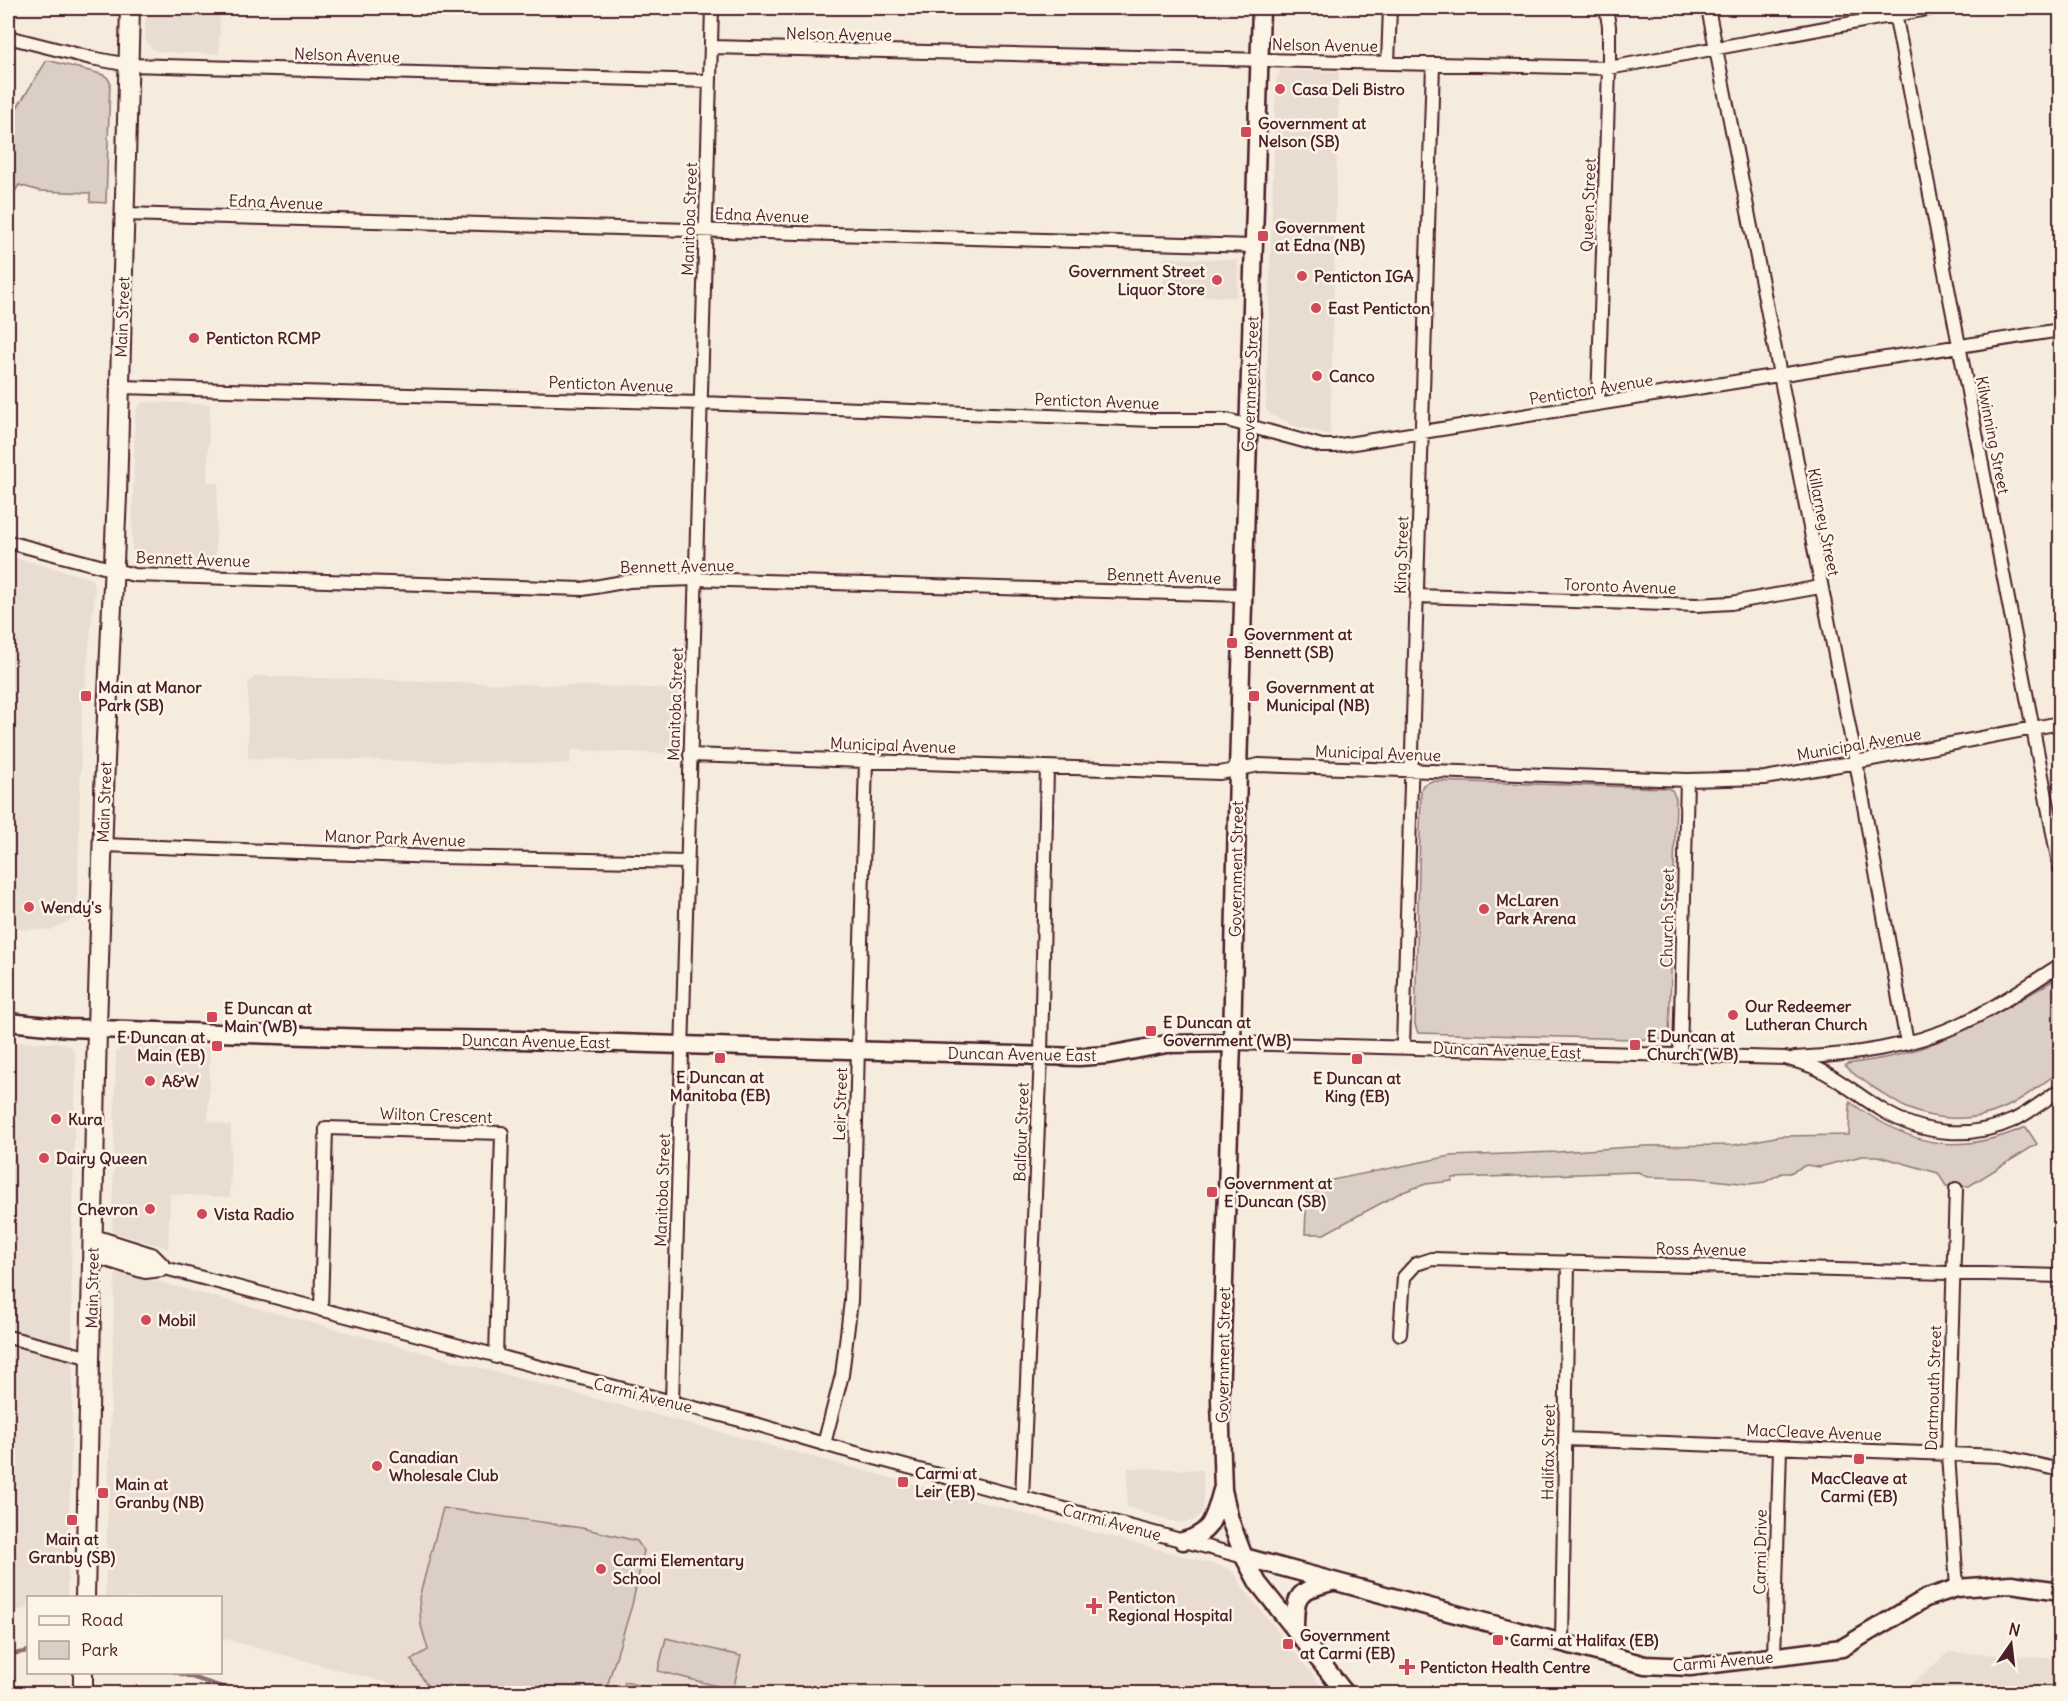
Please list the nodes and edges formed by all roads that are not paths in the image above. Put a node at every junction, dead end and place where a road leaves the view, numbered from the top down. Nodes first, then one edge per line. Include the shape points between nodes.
1 (130, 8) edge
2 (712, 8) edge
3 (1261, 8) edge
4 (1390, 8) edge
5 (1606, 8) edge
6 (1708, 8) edge
7 (1934, 8) edge
8 (1895, 11) edge
9 (8, 37) edge
10 (711, 47) junction
11 (1716, 48) junction
12 (1260, 60) junction
13 (1388, 63) junction
14 (1433, 64) junction
15 (129, 65) junction
16 (1609, 68) junction
17 (709, 81) junction
18 (125, 214) junction
19 (705, 230) junction
20 (1254, 246) junction
21 (2061, 330) edge
22 (1959, 346) junction
23 (1780, 375) junction
24 (120, 387) junction
25 (700, 403) junction
26 (1598, 404) junction
27 (1248, 426) junction
28 (1421, 433) junction
29 (8, 542) edge
30 (114, 570) junction
31 (695, 579) junction
32 (1820, 587) junction
33 (1243, 595) junction
34 (1417, 596) junction
35 (2061, 723) edge
36 (2032, 729) junction
37 (690, 755) junction
38 (866, 761) junction
39 (1856, 762) junction
40 (1047, 767) junction
41 (1238, 770) junction
42 (1411, 771) junction
43 (1687, 780) junction
44 (102, 844) junction
45 (687, 862) junction
46 (2061, 869) edge
47 (2061, 965) edge
48 (8, 1022) edge
49 (97, 1028) junction
50 (1232, 1043) junction
51 (1907, 1043) junction
52 (682, 1045) junction
53 (1403, 1046) junction
54 (858, 1050) junction
55 (1041, 1055) junction
56 (1680, 1055) junction
57 (1785, 1058) junction
58 (2061, 1090) edge
59 (1956, 1189) dead end
60 (93, 1246) junction
61 (1568, 1262) junction
62 (161, 1267) joint
63 (1953, 1272) junction
64 (2061, 1276) edge
65 (321, 1310) junction
66 (1400, 1334) dead end
67 (8, 1337) edge
68 (496, 1357) junction
69 (91, 1358) junction
70 (672, 1402) junction
71 (1565, 1440) junction
72 (824, 1444) junction
73 (1780, 1448) junction
74 (1948, 1454) junction
75 (2061, 1470) edge
76 (1223, 1490) junction
77 (1022, 1498) junction
78 (1183, 1541) junction
79 (1244, 1557) junction
80 (1335, 1581) junction
81 (1957, 1588) junction
82 (2061, 1591) edge
83 (85, 1596) edge
84 (1295, 1630) junction
85 (1562, 1642) junction
86 (1774, 1657) junction
87 (83, 1674) edge
88 (83, 1694) edge
89 (1346, 1694) edge

1 - 15 main road, Main Street
2 - 10 street, Manitoba Street
3 - 12 street, Government Street
4 - 13 street
5 - 16 street, Queen Street
6 - 11 street, Killarney Street
7 - 8 street, Nelson Avenue
8 - 11 street, Nelson Avenue
8 - 22 street, Kilwinning Street
9 - 15 street, Nelson Avenue
10 - 12 street, Nelson Avenue
10 - 17 street, Manitoba Street
11 - 16 street, Nelson Avenue
11 - 23 street, Killarney Street
12 - 13 street, Nelson Avenue
12 - 20 street, Government Street
13 - 14 street, Nelson Avenue
14 - 16 street, Nelson Avenue
14 - 28 street, King Street
15 - 17 street, Nelson Avenue
15 - 18 main road, Main Street
16 - 26 street, Queen Street
17 - 19 street, Manitoba Street
18 - 19 street, Edna Avenue
18 - 24 main road, Main Street
19 - 20 street, Edna Avenue
19 - 25 street, Manitoba Street
20 - 27 street, Government Street
21 - 22 street, Penticton Avenue
22 - 23 street, Penticton Avenue
22 - 36 street, Kilwinning Street
23 - 26 street, Penticton Avenue
23 - 32 street, Killarney Street
24 - 25 street, Penticton Avenue
24 - 30 main road, Main Street
25 - 27 street, Penticton Avenue via 1227,420
25 - 31 street, Manitoba Street
26 - 28 street, Penticton Avenue
27 - 28 street, Penticton Avenue via 1329,446
27 - 33 street, Government Street
28 - 34 street, King Street
29 - 30 street, Bennett Avenue
30 - 31 street, Bennett Avenue via 134,575 583,589 628,581
30 - 44 main road, Main Street
31 - 33 street, Bennett Avenue
31 - 37 street, Manitoba Street
32 - 34 street, Toronto Avenue via 1697,605
32 - 39 street, Killarney Street
33 - 41 street, Government Street
34 - 42 street, King Street
35 - 36 street, Municipal Avenue
36 - 39 street, Municipal Avenue
36 - 46 street, Kilwinning Street
37 - 38 street, Municipal Avenue
37 - 45 street, Manitoba Street
38 - 40 street, Municipal Avenue
38 - 54 street, Leir Street
39 - 43 street, Municipal Avenue via 1765,778
39 - 51 street, Killarney Street
40 - 41 street, Municipal Avenue via 1220,773
40 - 55 street, Balfour Street
41 - 42 street, Municipal Avenue via 1259,765
41 - 50 street, Government Street
42 - 43 street, Municipal Avenue
42 - 53 street, King Street
43 - 56 street, Church Street
44 - 45 street, Manor Park Avenue
44 - 49 main road, Main Street
45 - 52 street, Manitoba Street
47 - 51 street via 1962,1023
48 - 49 street, Duncan Avenue East
49 - 52 street, Duncan Avenue East
49 - 60 main road, Main Street
50 - 53 street, Duncan Avenue East
50 - 55 street, Duncan Avenue East via 1167,1044 1079,1057
50 - 76 street, Government Street via 1220,1399
51 - 57 street
52 - 54 street, Duncan Avenue East
52 - 70 street, Manitoba Street
53 - 56 street, Duncan Avenue East
54 - 55 street, Duncan Avenue East
54 - 72 street, Leir Street via 851,1301 842,1375
55 - 77 street, Balfour Street
56 - 57 street, Duncan Avenue East
57 - 58 street, Duncan Avenue East via 1826,1073 1894,1118 1939,1132 1996,1127
59 - 63 street, Dartmouth Street
60 - 62 main road via 150,1257
60 - 69 main road, Main Street
61 - 63 street, Ross Avenue
61 - 66 street, Ross Avenue via 1432,1259 1416,1264 1404,1277
61 - 71 street, Halifax Street
62 - 65 street, Carmi Avenue
63 - 64 street, Ross Avenue
63 - 74 street, Dartmouth Street
65 - 68 street, Carmi Avenue
65 - 68 street, Wilton Crescent via 326,1128 502,1133
67 - 69 street
68 - 70 street, Carmi Avenue
69 - 83 main road, Main Street
70 - 72 street, Carmi Avenue
71 - 73 street, MacCleave Avenue
71 - 85 street, Halifax Street
72 - 77 street, Carmi Avenue
73 - 74 street, MacCleave Avenue
73 - 86 street, Carmi Drive
74 - 75 street, MacCleave Avenue via 2000,1456
74 - 81 street, Dartmouth Street
76 - 78 street via 1212,1523 1201,1534
76 - 79 street, Government Street
77 - 78 street, Carmi Avenue
78 - 79 street, Carmi Avenue
79 - 80 street, Carmi Avenue
79 - 84 street, Government Street via 1258,1583
80 - 84 street via 1302,1592 1295,1611
80 - 85 street, Carmi Avenue
81 - 82 street, Carmi Avenue via 2011,1584
81 - 86 street, Carmi Avenue via 1926,1598 1842,1648
84 - 89 street, Government Street
85 - 86 street, Carmi Avenue via 1645,1665 1690,1667
87 - 88 main road

